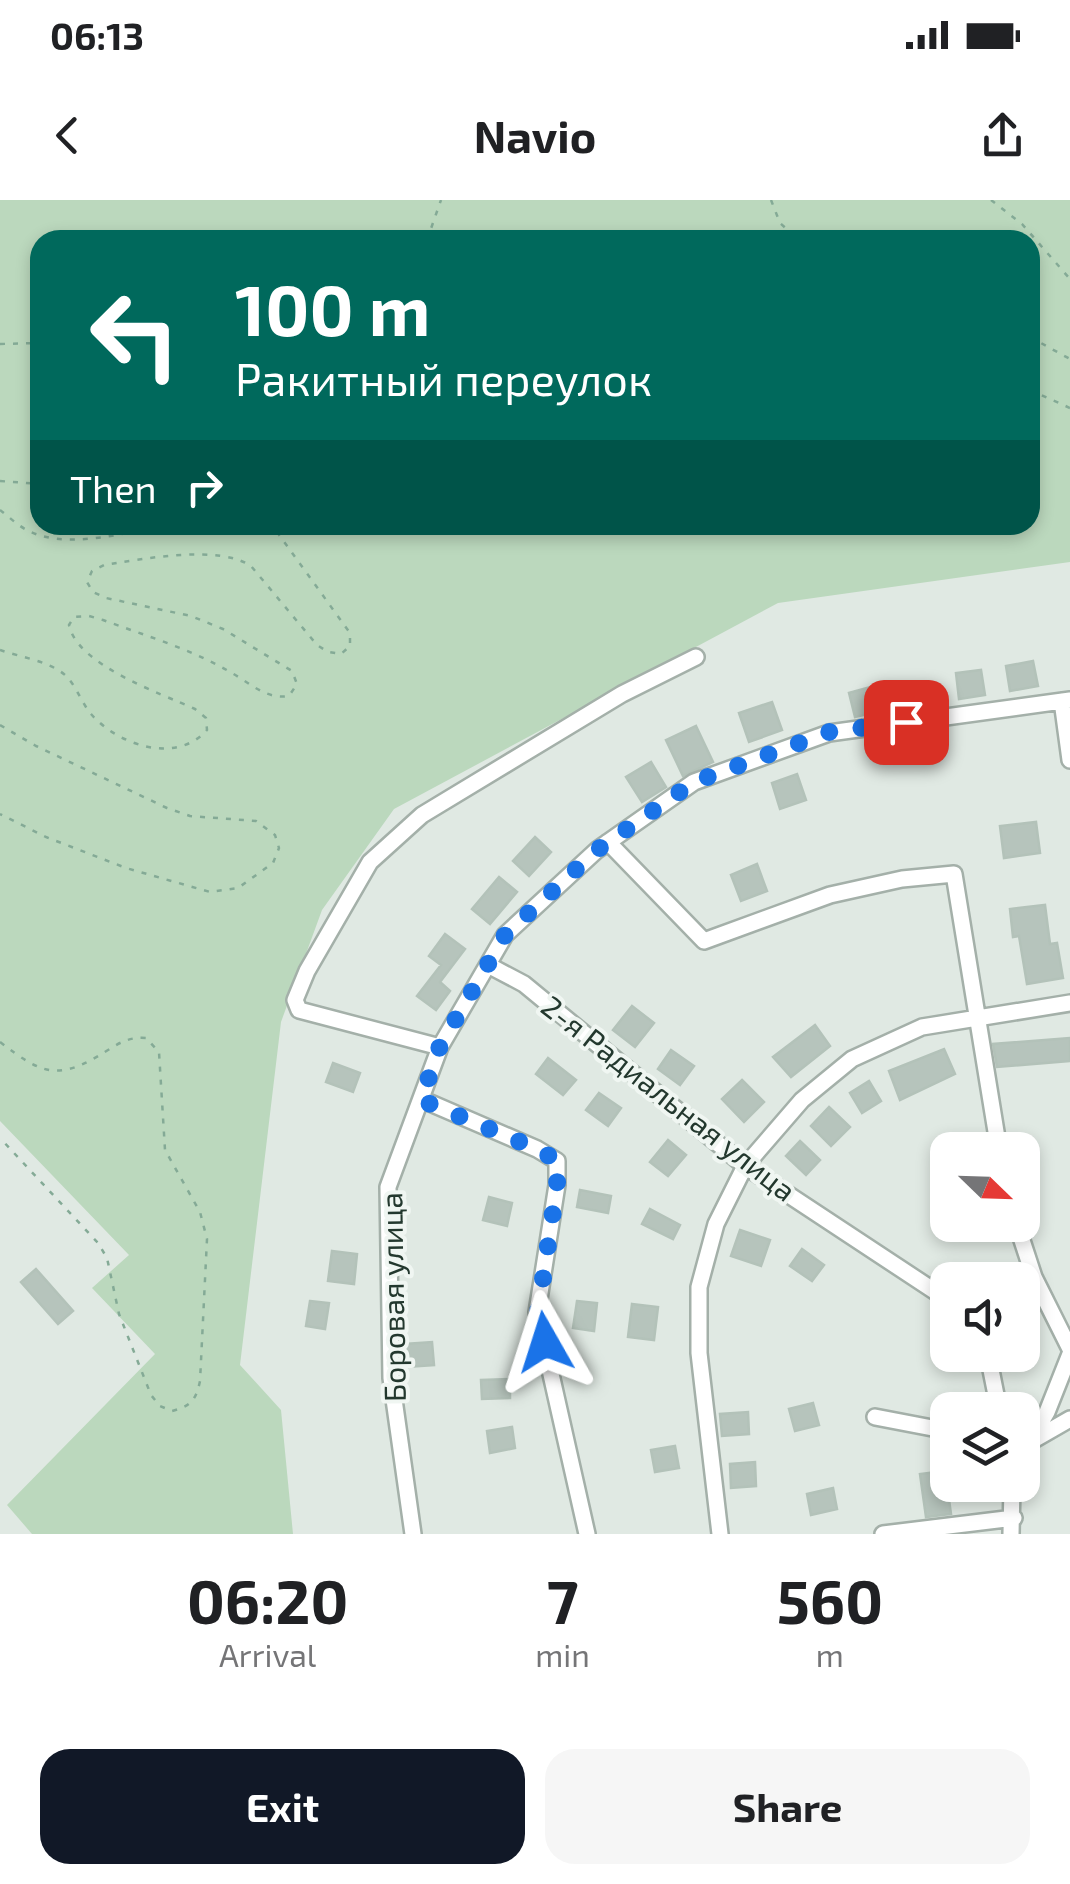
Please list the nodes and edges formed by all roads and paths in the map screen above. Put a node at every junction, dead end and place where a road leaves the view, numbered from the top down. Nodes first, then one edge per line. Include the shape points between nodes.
1 (441, 200) edge
2 (771, 200) edge
3 (991, 200) edge
4 (430, 230) edge
5 (788, 230) edge
6 (1027, 230) edge
7 (1040, 245) edge
8 (1070, 279) edge
9 (1040, 342) edge
10 (30, 343) edge
11 (0, 344) edge
12 (1070, 359) edge
13 (1040, 394) edge
14 (1070, 408) edge
15 (0, 480) edge
16 (30, 483) edge
17 (0, 510) edge
18 (30, 532) edge
19 (41, 535) edge
20 (111, 535) edge
21 (279, 535) edge
22 (0, 650) edge
23 (696, 657) dead end
24 (1066, 701) edge
25 (0, 725) edge
26 (1070, 760) edge
27 (0, 814) edge
28 (608, 842) junction
29 (488, 965) junction
30 (1070, 1003) edge
31 (975, 1017) junction
32 (0, 1042) edge
33 (440, 1046) junction
34 (421, 1100) junction
35 (995, 1132) edge
36 (0, 1138) edge
37 (745, 1166) junction
38 (1023, 1242) edge
39 (930, 1288) edge
40 (1070, 1351) edge
41 (875, 1417) dead end
42 (1070, 1419) edge
43 (1040, 1423) edge
44 (930, 1428) edge
45 (1040, 1439) edge
46 (1013, 1526) edge
47 (413, 1534) edge
48 (587, 1534) edge
49 (720, 1534) edge
50 (882, 1534) edge

1 - 4 path
2 - 5 path
3 - 6 path
7 - 8 path
9 - 12 path
10 - 11 path
13 - 14 path
15 - 16 path
17 - 18 path
19 - 20 path
21 - 22 path via 350,633 350,646 341,654 317,645 240,558 104,565 87,582 106,598 223,629 292,671 297,684 289,696 264,693 214,662 103,620 74,617 68,625 79,647 107,668 206,718 208,730 189,745 169,750 130,742 98,721 68,677
23 - 33 street via 422,815 370,862 294,1000 299,1010
24 - 26 street
24 - 28 street, Боровая улица via 829,732 694,782
25 - 27 path via 167,808 256,821 276,835 279,848 273,863 238,888 210,892 126,868
28 - 29 street, Боровая улица via 505,935
28 - 31 street via 704,940 830,895 954,874
29 - 33 street, Боровая улица
29 - 37 street, 2-я Радиальная улица via 524,984
30 - 31 street
31 - 35 street
31 - 37 street via 922,1027 852,1059 802,1100
32 - 36 path via 46,1072 66,1071 133,1037 146,1038 159,1052 165,1150 200,1212 206,1239 200,1380 188,1407 172,1411 152,1395 98,1243
33 - 34 street, Боровая улица
34 - 47 street, Боровая улица via 388,1187 391,1378
34 - 48 street via 558,1161 538,1312
37 - 39 street, 2-я Радиальная улица
37 - 49 street via 716,1224 699,1287
38 - 40 street
40 - 43 street
41 - 44 street
42 - 45 street
46 - 50 street

